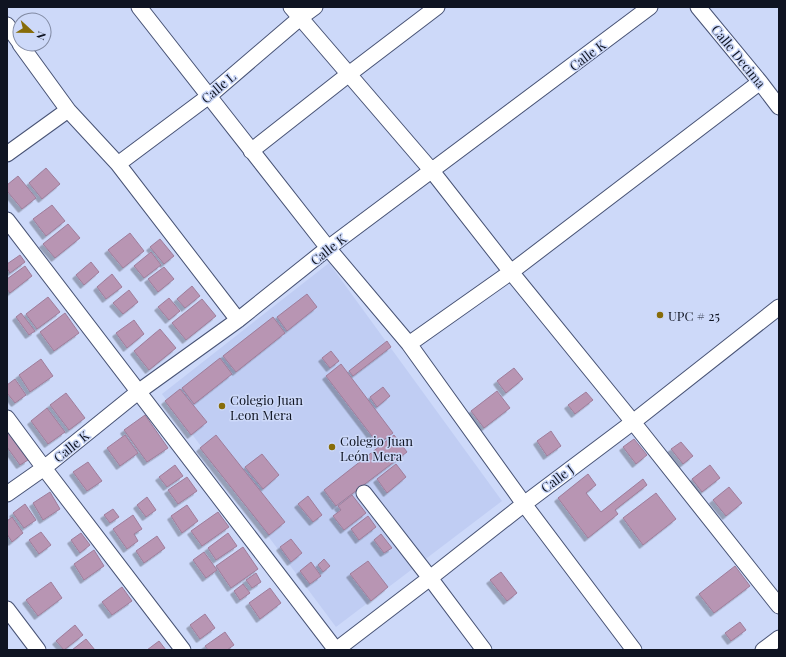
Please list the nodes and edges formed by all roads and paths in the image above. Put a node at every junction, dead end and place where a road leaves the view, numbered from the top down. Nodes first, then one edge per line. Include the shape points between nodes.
1 (140, 7) edge
2 (315, 7) edge
3 (437, 7) edge
4 (650, 7) edge
5 (698, 7) edge
6 (296, 12) edge
7 (26, 52) edge
8 (349, 74) junction
9 (760, 82) junction
10 (209, 96) junction
11 (779, 106) edge
12 (68, 110) junction
13 (251, 151) junction
14 (7, 154) edge
15 (118, 164) junction
16 (432, 171) junction
17 (7, 220) edge
18 (328, 248) junction
19 (510, 272) junction
20 (779, 307) edge
21 (238, 320) junction
22 (409, 344) junction
23 (138, 392) junction
24 (7, 418) edge
25 (632, 422) junction
26 (44, 468) junction
27 (364, 493) dead end
28 (7, 494) edge
29 (524, 504) junction
30 (430, 578) junction
31 (779, 606) edge
32 (7, 609) edge
33 (779, 638) edge
34 (38, 650) edge
35 (183, 650) edge
36 (336, 650) edge
37 (484, 650) edge
38 (634, 650) edge
39 (763, 650) edge

1 - 10 street
2 - 6 street, Calle L
3 - 8 street
4 - 16 street, Calle K
5 - 9 street, Calle Decima
6 - 8 street
6 - 10 street, Calle L
7 - 12 street
8 - 13 street
8 - 16 street
9 - 11 street, Calle Decima
9 - 19 street
10 - 13 street
10 - 15 street, Calle L
12 - 14 street
12 - 15 street
13 - 18 street
15 - 21 street
16 - 18 street, Calle K
16 - 19 street
17 - 23 street
18 - 21 street, Calle K
18 - 22 street
19 - 22 street
19 - 25 street
20 - 25 street, Calle J
21 - 23 street, Calle K
22 - 29 street
23 - 26 street, Calle K
23 - 36 street
24 - 26 street
25 - 29 street, Calle J
25 - 31 street
26 - 28 street, Calle K
26 - 35 street
27 - 30 street
29 - 30 street, Calle J
29 - 38 street
30 - 36 street, Calle J
30 - 37 street
32 - 34 street
33 - 39 street

